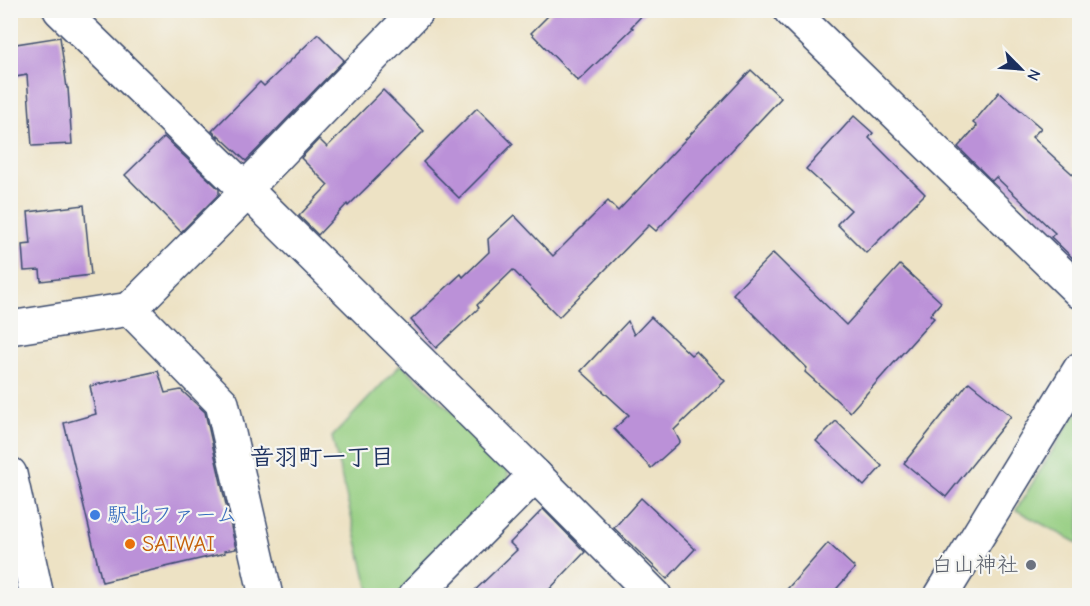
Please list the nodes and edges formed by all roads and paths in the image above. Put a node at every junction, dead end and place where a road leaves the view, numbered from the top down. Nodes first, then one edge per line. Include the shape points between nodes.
1 (60, 10) edge
2 (418, 10) edge
3 (790, 10) edge
4 (244, 189) junction
5 (1080, 292) edge
6 (130, 309) junction
7 (10, 328) edge
8 (1080, 369) edge
9 (10, 474) edge
10 (535, 475) junction
11 (37, 596) edge
12 (266, 596) edge
13 (415, 596) edge
14 (656, 596) edge
15 (940, 596) edge

1 - 4 street
2 - 4 street
3 - 5 street
4 - 6 street via 239,200
4 - 10 street
6 - 7 street
6 - 12 street via 222,403
8 - 15 street
9 - 11 street
10 - 13 street
10 - 14 street

